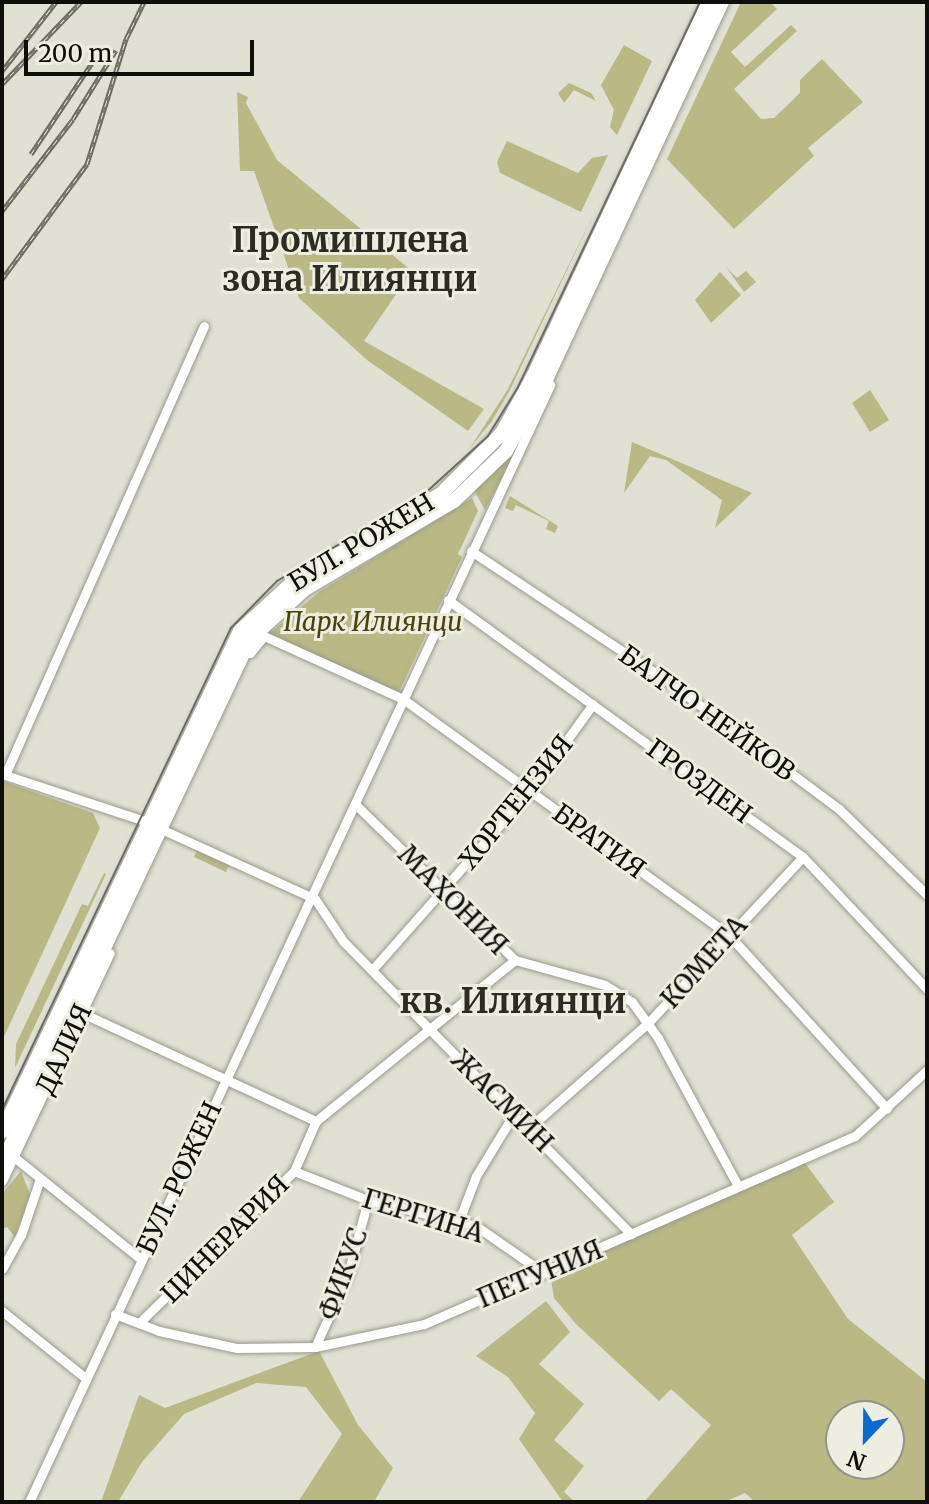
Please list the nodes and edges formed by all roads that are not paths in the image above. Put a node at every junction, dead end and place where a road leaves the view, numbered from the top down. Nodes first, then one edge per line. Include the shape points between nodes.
1 (709, 2) edge
2 (722, 2) edge
3 (204, 326) dead end
4 (569, 331) junction
5 (471, 551) junction
6 (448, 600) junction
7 (403, 699) junction
8 (593, 704) junction
9 (201, 747) junction
10 (192, 774) dead end
11 (3, 775) edge
12 (530, 791) junction
13 (355, 804) junction
14 (154, 825) junction
15 (803, 857) junction
16 (139, 888) dead end
17 (444, 889) junction
18 (927, 895) edge
19 (310, 897) junction
20 (122, 915) junction
21 (728, 934) junction
22 (515, 960) junction
23 (372, 970) junction
24 (927, 989) edge
25 (82, 1013) junction
26 (648, 1023) junction
27 (430, 1028) junction
28 (927, 1070) edge
29 (227, 1077) junction
30 (887, 1109) junction
31 (515, 1112) junction
32 (316, 1121) junction
33 (530, 1127) junction
34 (2, 1132) edge
35 (8, 1161) edge
36 (294, 1171) junction
37 (40, 1179) junction
38 (2, 1181) edge
39 (738, 1186) junction
40 (368, 1200) junction
41 (458, 1223) junction
42 (631, 1234) junction
43 (141, 1259) junction
44 (2, 1269) edge
45 (544, 1273) junction
46 (2, 1311) edge
47 (115, 1314) junction
48 (139, 1323) junction
49 (315, 1347) junction
50 (84, 1377) junction
51 (29, 1502) edge

1 - 14 main road, БУЛ. РОЖЕН via 502,433 441,494 296,579 254,613 226,655
2 - 4 main road, БУЛ. РОЖЕН
3 - 11 street
4 - 5 street, БУЛ. РОЖЕН via 549,390
4 - 9 main road, БУЛ. РОЖЕН via 516,436 479,480 436,514 305,589 256,631
5 - 6 street, БУЛ. РОЖЕН
5 - 18 street, БАЛЧО НЕЙКОВ via 666,680 839,809
6 - 7 street, БУЛ. РОЖЕН
6 - 8 street, ГРОЗДЕН
7 - 9 street, БРАТИЯ via 264,636 240,670
7 - 12 street, БРАТИЯ
7 - 13 street, БУЛ. РОЖЕН
8 - 12 street, ХОРТЕНЗИЯ
8 - 15 street, ГРОЗДЕН
9 - 10 street
9 - 14 main road, БУЛ. РОЖЕН
11 - 14 street
12 - 17 street, ХОРТЕНЗИЯ
12 - 21 street, БРАТИЯ
13 - 17 street, МАХОНИЯ
13 - 19 street, БУЛ. РОЖЕН
14 - 19 street
14 - 20 main road, БУЛ. РОЖЕН
14 - 34 main road, БУЛ. РОЖЕН
15 - 21 street, КОМЕТА
15 - 24 street, ГРОЗДЕН
16 - 20 street, ДАЛИЯ
17 - 22 street, МАХОНИЯ
17 - 23 street, ХОРТЕНЗИЯ
19 - 23 street, ЖАСМИН
19 - 29 street, БУЛ. РОЖЕН
20 - 25 street, ДАЛИЯ
20 - 35 main road, БУЛ. РОЖЕН
21 - 26 street, КОМЕТА
21 - 30 street, БРАТИЯ
22 - 26 street, МАХОНИЯ via 615,990
22 - 27 street, ЦИНЕРАРИЯ
23 - 27 street, ЖАСМИН
25 - 29 street
25 - 35 street, ДАЛИЯ
26 - 33 street, КОМЕТА
26 - 39 street, МАХОНИЯ
27 - 31 street, ЖАСМИН
27 - 32 street, ЦИНЕРАРИЯ
28 - 30 street, ПЕТУНИЯ
29 - 32 street
29 - 43 street, БУЛ. РОЖЕН
30 - 39 street, ПЕТУНИЯ via 855,1136
31 - 33 street, ЖАСМИН
31 - 41 street via 476,1176
32 - 36 street, ЦИНЕРАРИЯ
33 - 42 street, ЖАСМИН
35 - 37 street
35 - 38 street, ДАЛИЯ
36 - 40 street, ГЕРГИНА
36 - 48 street, ЦИНЕРАРИЯ
37 - 43 street
37 - 44 street via 21,1235
39 - 42 street, ПЕТУНИЯ
40 - 41 street, ГЕРГИНА
40 - 49 street, ФИКУС via 348,1274
41 - 45 street, ГЕРГИНА via 484,1230
42 - 45 street, ПЕТУНИЯ
43 - 47 street, БУЛ. РОЖЕН
45 - 49 street, ПЕТУНИЯ via 424,1324
46 - 50 street
47 - 48 street, ПЕТУНИЯ
47 - 50 street, БУЛ. РОЖЕН
48 - 49 street, ПЕТУНИЯ via 222,1346
50 - 51 street, БУЛ. РОЖЕН

